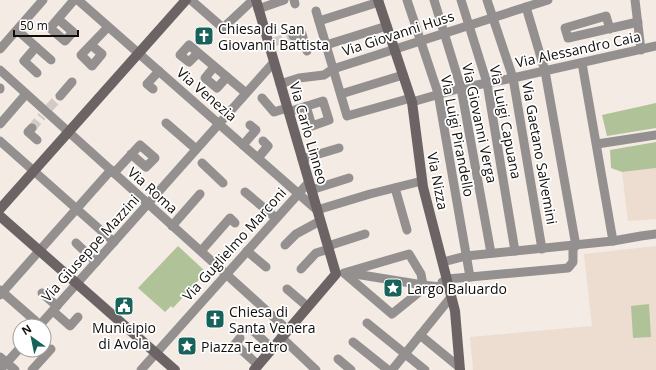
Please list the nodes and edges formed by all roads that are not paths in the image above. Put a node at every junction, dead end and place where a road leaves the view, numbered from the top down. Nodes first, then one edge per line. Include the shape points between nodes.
1 (43, 0) edge
2 (74, 0) edge
3 (78, 0) edge
4 (188, 0) edge
5 (284, 0) edge
6 (407, 0) edge
7 (434, 0) edge
8 (461, 0) edge
9 (488, 0) edge
10 (548, 0) edge
11 (635, 0) edge
12 (379, 1) edge
13 (256, 2) edge
14 (526, 7) junction
15 (316, 12) dead end
16 (494, 17) junction
17 (319, 21) junction
18 (638, 22) junction
19 (469, 25) junction
20 (387, 26) junction
21 (108, 27) junction
22 (610, 29) junction
23 (17, 30) junction
24 (445, 33) junction
25 (293, 36) dead end
26 (65, 41) dead end
27 (420, 41) junction
28 (91, 45) junction
29 (326, 45) junction
30 (656, 46) edge
31 (36, 47) junction
32 (0, 49) edge
33 (395, 49) junction
34 (641, 50) junction
35 (307, 51) dead end
36 (139, 54) junction
37 (180, 55) dead end
38 (51, 60) dead end
39 (274, 62) junction
40 (582, 63) junction
41 (214, 67) junction
42 (333, 69) junction
43 (0, 70) edge
44 (159, 71) junction
45 (545, 71) junction
46 (37, 73) dead end
47 (404, 74) junction
48 (227, 77) junction
49 (513, 78) junction
50 (72, 82) dead end
51 (487, 83) junction
52 (280, 84) junction
53 (4, 85) edge
54 (461, 88) junction
55 (153, 89) dead end
56 (246, 93) junction
57 (26, 94) junction
58 (341, 94) junction
59 (438, 94) junction
60 (60, 96) tunnel mouth
61 (262, 98) dead end
62 (412, 100) junction
63 (306, 106) junction
64 (288, 110) junction
65 (166, 123) dead end
66 (0, 124) edge
67 (219, 124) junction
68 (250, 126) dead end
69 (32, 128) dead end
70 (69, 132) junction
71 (656, 135) edge
72 (37, 140) dead end
73 (0, 141) edge
74 (263, 141) dead end
75 (597, 144) junction
76 (243, 145) junction
77 (339, 148) dead end
78 (131, 154) junction
79 (196, 156) junction
80 (258, 158) junction
81 (302, 159) junction
82 (36, 169) junction
83 (112, 171) junction
84 (348, 178) dead end
85 (422, 181) junction
86 (223, 183) dead end
87 (310, 186) junction
88 (395, 188) junction
89 (246, 192) dead end
90 (200, 194) dead end
91 (298, 194) junction
92 (148, 204) junction
93 (78, 208) junction
94 (0, 209) edge
95 (317, 210) junction
96 (0, 216) edge
97 (276, 218) junction
98 (320, 222) junction
99 (235, 223) dead end
100 (172, 226) junction
101 (407, 230) dead end
102 (365, 234) dead end
103 (656, 234) edge
104 (613, 241) junction
105 (114, 242) junction
106 (76, 243) dead end
107 (285, 246) dead end
108 (574, 246) junction
109 (328, 247) junction
110 (542, 249) junction
111 (201, 251) junction
112 (247, 251) junction
113 (515, 251) junction
114 (41, 252) junction
115 (491, 253) junction
116 (466, 256) junction
117 (96, 262) junction
118 (443, 262) junction
119 (266, 267) dead end
120 (301, 269) dead end
121 (340, 273) junction
122 (227, 274) junction
123 (470, 277) junction
124 (77, 284) junction
125 (423, 285) junction
126 (449, 288) junction
127 (287, 289) dead end
128 (2, 293) edge
129 (42, 293) dead end
130 (308, 307) junction
131 (55, 308) junction
132 (78, 317) dead end
133 (30, 318) edge
134 (46, 318) edge
135 (367, 324) dead end
136 (251, 329) dead end
137 (285, 334) junction
138 (420, 335) junction
139 (240, 338) dead end
140 (353, 342) dead end
141 (272, 348) junction
142 (154, 351) junction
143 (12, 354) edge
144 (405, 354) junction
145 (43, 358) edge
146 (338, 359) dead end
147 (3, 360) edge
148 (257, 368) edge
149 (460, 368) edge
150 (0, 370) edge
151 (15, 370) edge
152 (32, 370) edge
153 (141, 370) edge
154 (175, 370) edge
155 (316, 370) edge
156 (351, 370) edge
157 (388, 370) edge
158 (392, 370) edge
159 (425, 370) edge

1 - 23 street
2 - 26 street via 58,19 73,32
3 - 21 street, Via Venezia
4 - 13 street via 223,28
4 - 36 street
5 - 13 street
6 - 27 street, Via Luigi Pirandello
7 - 24 street, Via Giovanni Verga
8 - 19 street, Via Luigi Capuana
9 - 16 street, Via Gaetano Salvemini
10 - 14 street, Via Giovanni Huss
11 - 18 street
12 - 17 street
12 - 20 street, Via Nizza
13 - 39 street, Via Carlo Linneo via 271,43
14 - 16 street, Via Giovanni Huss
14 - 45 street
15 - 17 street
16 - 19 street, Via Giovanni Huss
16 - 49 street, Via Gaetano Salvemini
17 - 29 street
18 - 22 street
18 - 34 street
19 - 24 street, Via Giovanni Huss
19 - 51 street, Via Luigi Capuana
20 - 29 street
20 - 33 street, Via Nizza
21 - 28 street
21 - 36 street, Via Venezia
22 - 22 street via 568,38 565,28 606,16
23 - 31 street
23 - 32 street
24 - 27 street, Via Giovanni Huss
24 - 54 street, Via Giovanni Verga
25 - 35 street via 302,34
27 - 33 street, Via Giovanni Huss
27 - 59 street, Via Luigi Pirandello
28 - 28 street via 102,54 92,66 81,56
29 - 42 street
30 - 34 street, Via Alessandro Caia
31 - 38 street
31 - 46 street via 24,61
33 - 42 street, Via Giovanni Huss
33 - 47 street, Via Nizza
34 - 40 street, Via Alessandro Caia
36 - 44 street, Via Venezia
36 - 70 street
37 - 41 street via 189,45
39 - 52 street, Via Carlo Linneo
39 - 56 street, Via Giuseppe Mazzini
40 - 45 street, Via Alessandro Caia
40 - 75 street
41 - 48 street
41 - 48 street via 205,78 217,88
42 - 52 street, Via Giovanni Huss via 324,75 299,78
42 - 58 street
43 - 53 street, Via Roma
44 - 55 street via 147,84
44 - 67 street, Via Venezia
45 - 49 street, Via Alessandro Caia
45 - 108 street
47 - 58 street
47 - 62 street, Via Nizza
48 - 56 street
49 - 51 street, Via Alessandro Caia
49 - 110 street, Via Gaetano Salvemini
50 - 60 street
51 - 54 street, Via Alessandro Caia
51 - 113 street, Via Luigi Capuana
52 - 64 street, Via Carlo Linneo
53 - 57 street, Via Roma
54 - 59 street, Via Alessandro Caia
54 - 115 street, Via Giovanni Verga
56 - 67 street, Via Giuseppe Mazzini
57 - 66 street
57 - 70 street, Via Roma
58 - 62 street, Via Alessandro Caia via 347,116
59 - 62 street, Via Alessandro Caia
59 - 116 street, Via Luigi Pirandello
61 - 64 street via 274,112
62 - 85 street, Via Nizza
63 - 63 street via 323,101 329,120 312,126
63 - 64 street
64 - 81 street, Via Carlo Linneo
65 - 79 street
67 - 76 street, Via Venezia
67 - 79 street, Via Giuseppe Mazzini
68 - 76 street via 256,130
69 - 72 street via 28,132
70 - 82 street
70 - 83 street, Via Roma
71 - 75 street
73 - 82 street
74 - 80 street via 268,146
75 - 104 street
76 - 80 street, Via Venezia
77 - 81 street
78 - 78 street via 140,145 155,158 146,167
78 - 83 street
79 - 86 street
79 - 92 street, Via Giuseppe Mazzini
80 - 91 street, Via Venezia
81 - 87 street, Via Carlo Linneo
82 - 93 street
82 - 94 street
83 - 92 street, Via Roma
83 - 93 street
84 - 87 street
85 - 88 street
85 - 118 street, Via Nizza
87 - 91 street, Via Guglielmo Marconi
87 - 95 street, Via Carlo Linneo
88 - 95 street
88 - 101 street
89 - 97 street
90 - 100 street
91 - 95 street, Via Venezia
91 - 97 street, Via Guglielmo Marconi
92 - 100 street, Via Roma
92 - 105 street, Via Giuseppe Mazzini
93 - 105 street
93 - 114 street
95 - 98 street, Via Carlo Linneo
96 - 114 street
97 - 112 street, Via Guglielmo Marconi
98 - 107 street via 296,234
98 - 109 street, Via Carlo Linneo
99 - 111 street via 230,218
100 - 111 street, Via Roma
102 - 109 street
103 - 104 street
104 - 108 street
105 - 117 street, Via Giuseppe Mazzini
106 - 117 street
108 - 110 street
108 - 123 street via 573,262 568,268
109 - 120 street via 316,253
109 - 121 street, Via Carlo Linneo
110 - 113 street
111 - 122 street, Via Roma
112 - 119 street
112 - 122 street, Via Guglielmo Marconi
113 - 115 street
114 - 124 street
114 - 128 street
115 - 116 street
116 - 118 street
116 - 123 street, Via Luigi Pirandello
117 - 124 street, Via Giuseppe Mazzini
118 - 126 street, Via Nizza
121 - 125 street
121 - 125 street via 409,254 421,274
121 - 125 street via 392,314 418,293
121 - 130 street
122 - 137 street, Via Roma
122 - 142 street, Via Guglielmo Marconi
123 - 126 street
124 - 131 street, Via Giuseppe Mazzini
124 - 142 street
125 - 126 street
126 - 138 street
126 - 149 street, Via Nizza via 455,311
127 - 130 street
128 - 133 street
129 - 131 street
130 - 137 street
131 - 132 street via 70,326
131 - 134 street, Via Giuseppe Mazzini
135 - 144 street
136 - 141 street
137 - 141 street
137 - 155 street, Via Roma
138 - 144 street
138 - 149 street
139 - 148 street via 235,344
140 - 157 street
141 - 148 street
142 - 153 street, Via Guglielmo Marconi
142 - 154 street
143 - 147 street
144 - 158 street
144 - 159 street
145 - 152 street
146 - 156 street
147 - 150 street
147 - 151 street

